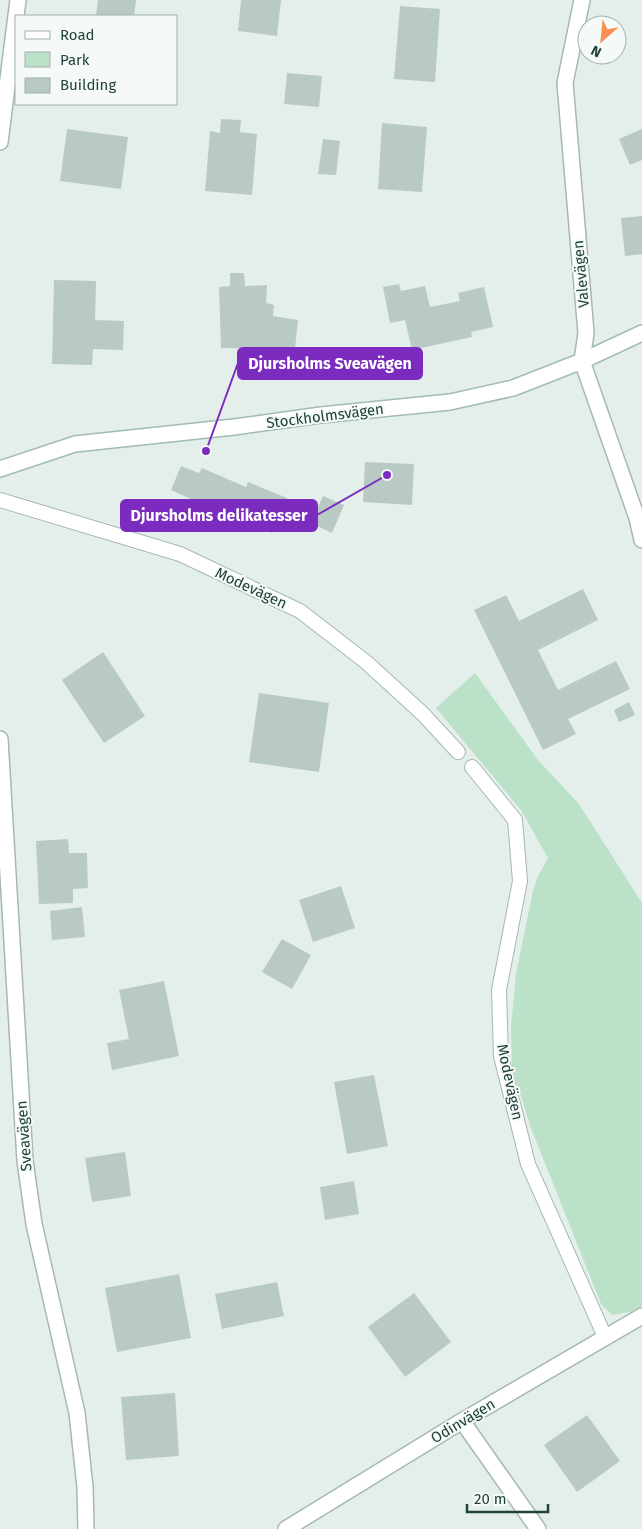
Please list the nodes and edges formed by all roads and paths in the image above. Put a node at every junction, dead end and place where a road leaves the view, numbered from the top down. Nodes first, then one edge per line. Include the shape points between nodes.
1 (18, 0) edge
2 (582, 0) edge
3 (16, 15) edge
4 (15, 24) edge
5 (0, 142) edge
6 (642, 333) edge
7 (582, 361) junction
8 (0, 469) edge
9 (0, 500) edge
10 (642, 540) edge
11 (0, 739) edge
12 (458, 752) dead end
13 (472, 767) dead end
14 (642, 1316) edge
15 (605, 1337) junction
16 (462, 1421) junction
17 (86, 1529) edge
18 (286, 1529) edge
19 (538, 1529) edge

1 - 3 street
2 - 7 street, Valevägen via 565,83 586,334
4 - 5 street
6 - 7 street, Stockholmsvägen
7 - 8 street, Stockholmsvägen via 513,388 450,402 75,444
7 - 10 street, Valevägen
9 - 12 lane, Modevägen via 180,554 300,611 366,662 423,714
11 - 17 street, Sveavägen via 25,1161 34,1224 77,1412
13 - 15 lane, Modevägen via 515,820 520,881 499,990 501,1056 528,1164
14 - 15 street, Odinvägen
15 - 16 street, Odinvägen
16 - 18 street, Odinvägen
16 - 19 street

